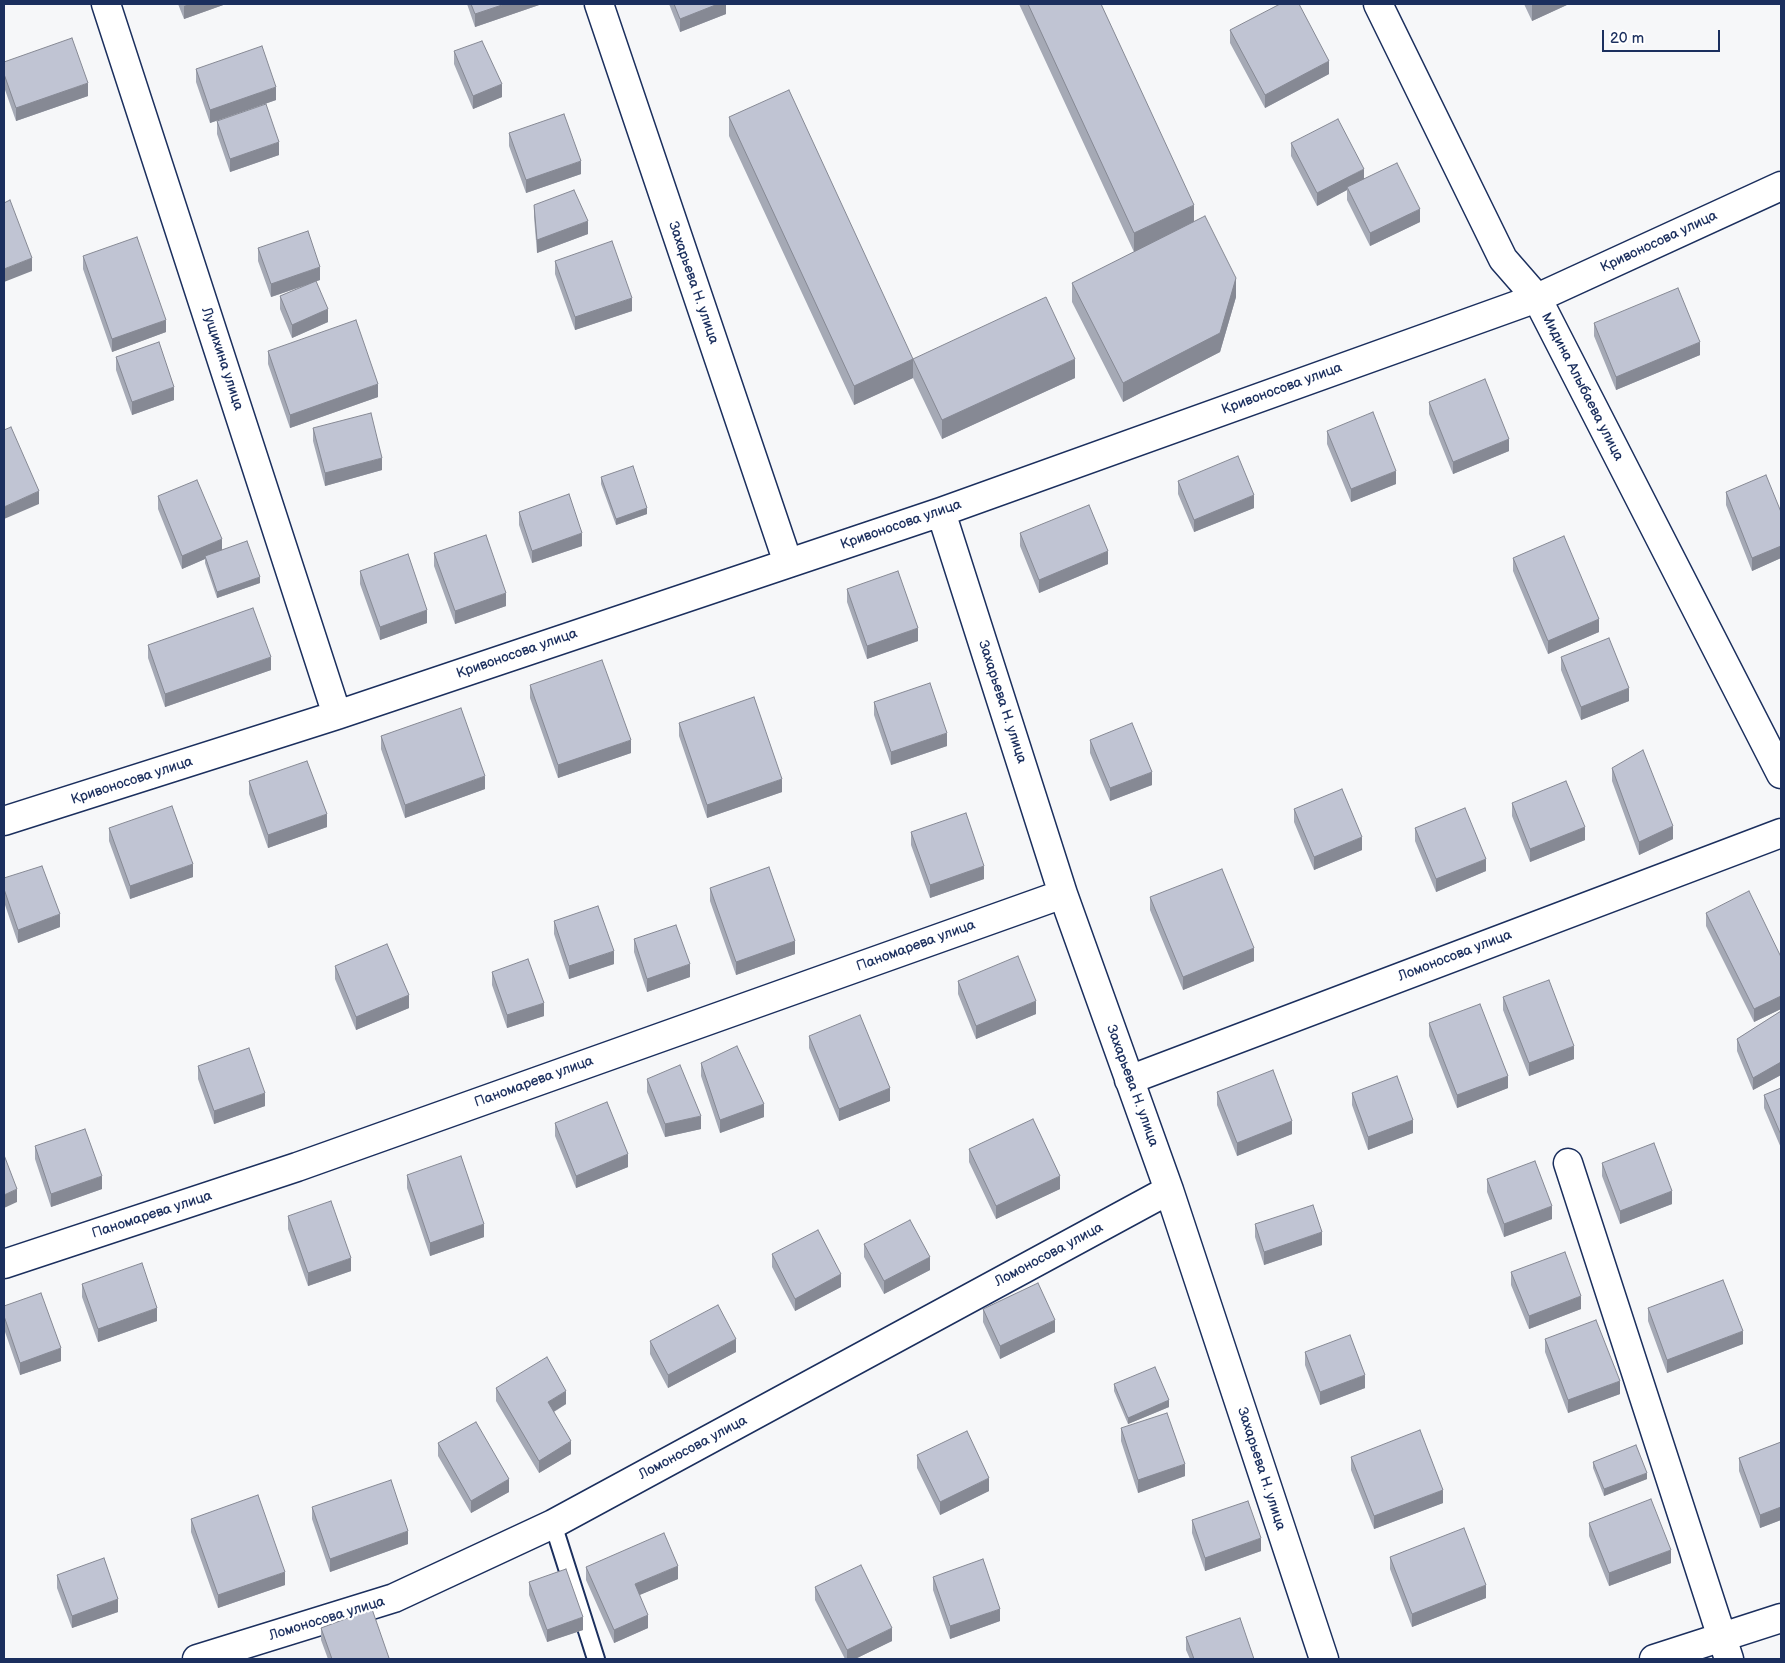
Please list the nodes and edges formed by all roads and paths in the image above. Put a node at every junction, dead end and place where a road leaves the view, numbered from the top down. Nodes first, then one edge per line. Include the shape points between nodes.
1 (106, 4) edge
2 (599, 4) edge
3 (1378, 4) edge
4 (1781, 186) edge
5 (1537, 298) junction
6 (941, 512) junction
7 (788, 563) junction
8 (337, 715) junction
9 (1781, 774) edge
10 (4, 822) edge
11 (1781, 833) edge
12 (1063, 894) junction
13 (1130, 1080) junction
14 (1568, 1164) dead end
15 (1169, 1190) junction
16 (4, 1264) edge
17 (553, 1524) junction
18 (1781, 1618) edge
19 (1725, 1648) edge
20 (197, 1659) edge
21 (596, 1659) edge
22 (1324, 1659) edge
23 (1654, 1659) edge

1 - 8 street, Лущихина улица
2 - 7 street, Захарьева Н. улица
3 - 5 street, Мидина Алыбаева улица via 1504,258
4 - 5 street, Кривоносова улица
5 - 6 street, Кривоносова улица
5 - 9 street, Мидина Алыбаева улица
6 - 7 street, Кривоносова улица
6 - 12 street, Захарьева Н. улица
7 - 8 street, Кривоносова улица
8 - 10 street, Кривоносова улица
11 - 13 street, Ломоносова улица
12 - 13 street, Захарьева Н. улица
12 - 16 street, Паномарева улица via 307,1164
13 - 15 street, Захарьева Н. улица
14 - 19 street
15 - 17 street, Ломоносова улица
15 - 22 street, Захарьева Н. улица
17 - 20 street, Ломоносова улица via 394,1598
17 - 21 lane
18 - 19 street
19 - 23 street

